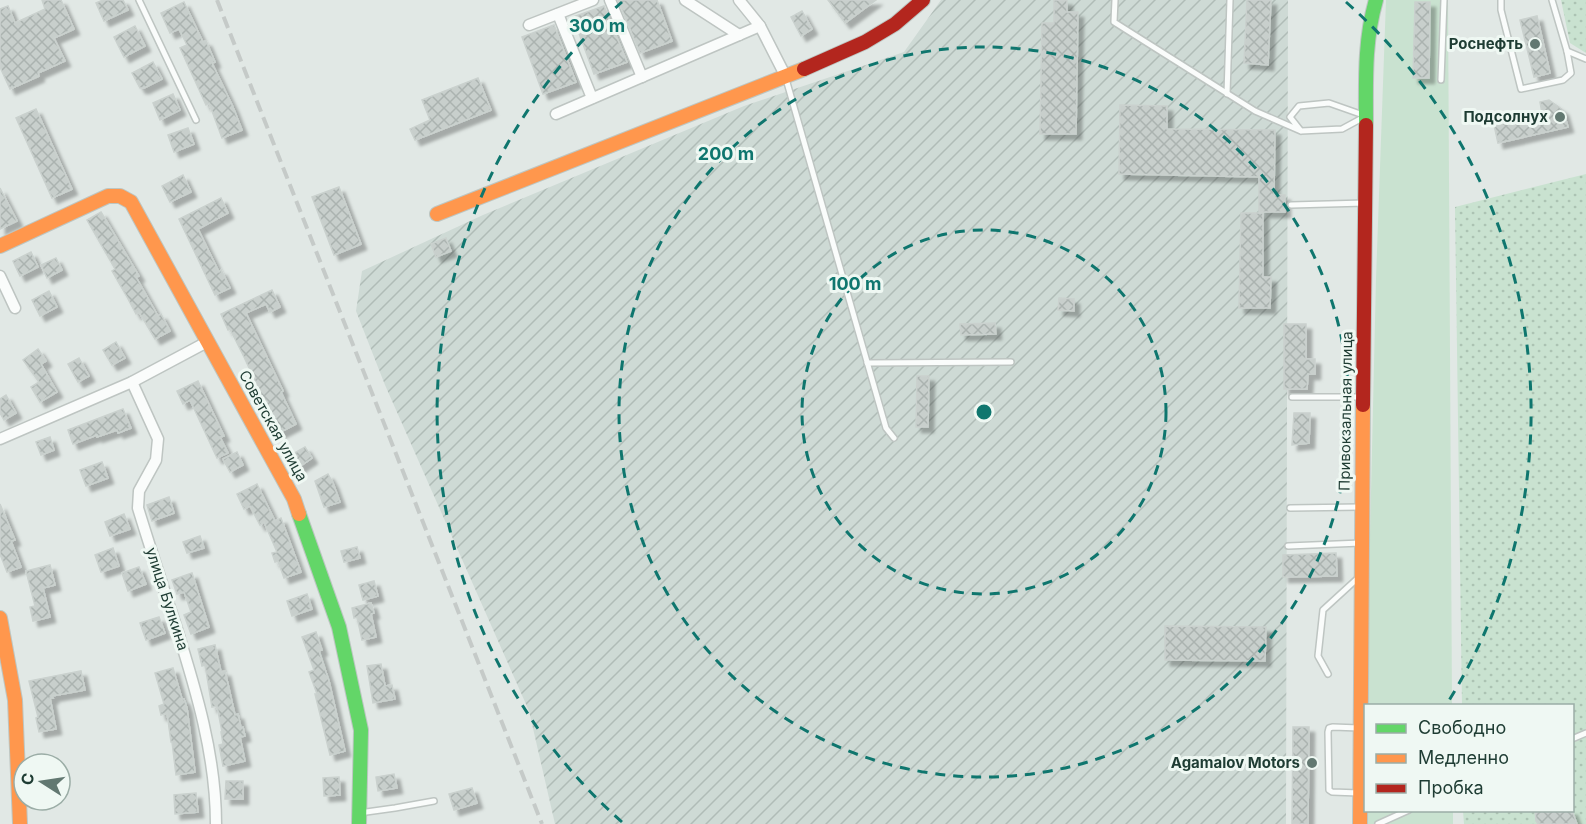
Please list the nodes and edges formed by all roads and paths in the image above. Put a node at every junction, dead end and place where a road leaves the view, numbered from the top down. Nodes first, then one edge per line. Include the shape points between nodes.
1 (139, 0) edge
2 (593, 0) edge
3 (610, 0) edge
4 (686, 0) edge
5 (739, 0) edge
6 (923, 0) edge
7 (1115, 0) edge
8 (1230, 0) edge
9 (1376, 0) edge
10 (1444, 0) edge
11 (1501, 0) edge
12 (1552, 0) edge
13 (558, 14) junction
14 (529, 25) dead end
15 (760, 26) junction
16 (739, 35) junction
17 (1567, 51) junction
18 (1586, 59) edge
19 (642, 77) junction
20 (786, 77) junction
21 (1441, 80) dead end
22 (1227, 94) junction
23 (592, 98) junction
24 (556, 114) dead end
25 (1366, 116) junction
26 (196, 120) dead end
27 (1301, 131) junction
28 (1365, 203) junction
29 (1291, 205) dead end
30 (437, 214) dead end
31 (0, 246) edge
32 (0, 276) edge
33 (15, 308) dead end
34 (207, 342) junction
35 (1011, 362) dead end
36 (867, 363) junction
37 (132, 381) junction
38 (1292, 397) dead end
39 (1363, 397) junction
40 (894, 438) dead end
41 (0, 439) edge
42 (1362, 507) junction
43 (1290, 508) dead end
44 (1361, 543) junction
45 (1288, 546) dead end
46 (1361, 574) junction
47 (0, 618) edge
48 (1328, 674) dead end
49 (1360, 728) junction
50 (1360, 793) junction
51 (434, 801) dead end
52 (1404, 812) edge
53 (359, 819) edge
54 (20, 824) edge
55 (216, 824) edge
56 (1360, 824) edge
57 (1378, 824) edge

1 - 26 lane
2 - 13 street
3 - 19 street
4 - 16 street
5 - 15 street
6 - 20 street via 895,24 865,42
7 - 22 lane via 1114,22
8 - 22 lane
9 - 25 street, Привокзальная улица via 1367,50
10 - 21 lane
11 - 17 lane via 1521,89 1563,80 1570,73
12 - 17 lane
13 - 14 street
13 - 23 street
15 - 16 street
15 - 20 street
16 - 19 street
17 - 18 lane
19 - 23 street
20 - 30 street
20 - 36 lane
22 - 27 lane
23 - 24 street
25 - 27 lane via 1342,129
25 - 27 lane via 1329,103 1299,106 1290,117
25 - 28 street, Привокзальная улица
28 - 29 lane
28 - 39 street, Привокзальная улица
31 - 34 street, Советская улица via 108,195 124,197 131,202
32 - 33 street
34 - 37 street
34 - 53 street, Советская улица via 294,500 339,627 361,730
35 - 36 lane
36 - 40 lane via 886,428
37 - 41 street
37 - 55 street, улица Булкина via 158,439 156,460 139,491 138,508 204,728 216,794
38 - 39 lane
39 - 42 street, Привокзальная улица
42 - 43 lane
42 - 44 street, Привокзальная улица
44 - 45 lane
44 - 46 street, Привокзальная улица
46 - 48 lane via 1323,610 1318,656
46 - 49 street, Привокзальная улица
47 - 54 street via 15,700
49 - 50 street, Привокзальная улица
49 - 50 lane via 1329,728 1328,786 1332,792
50 - 56 street, Привокзальная улица
51 - 53 lane
52 - 57 lane

